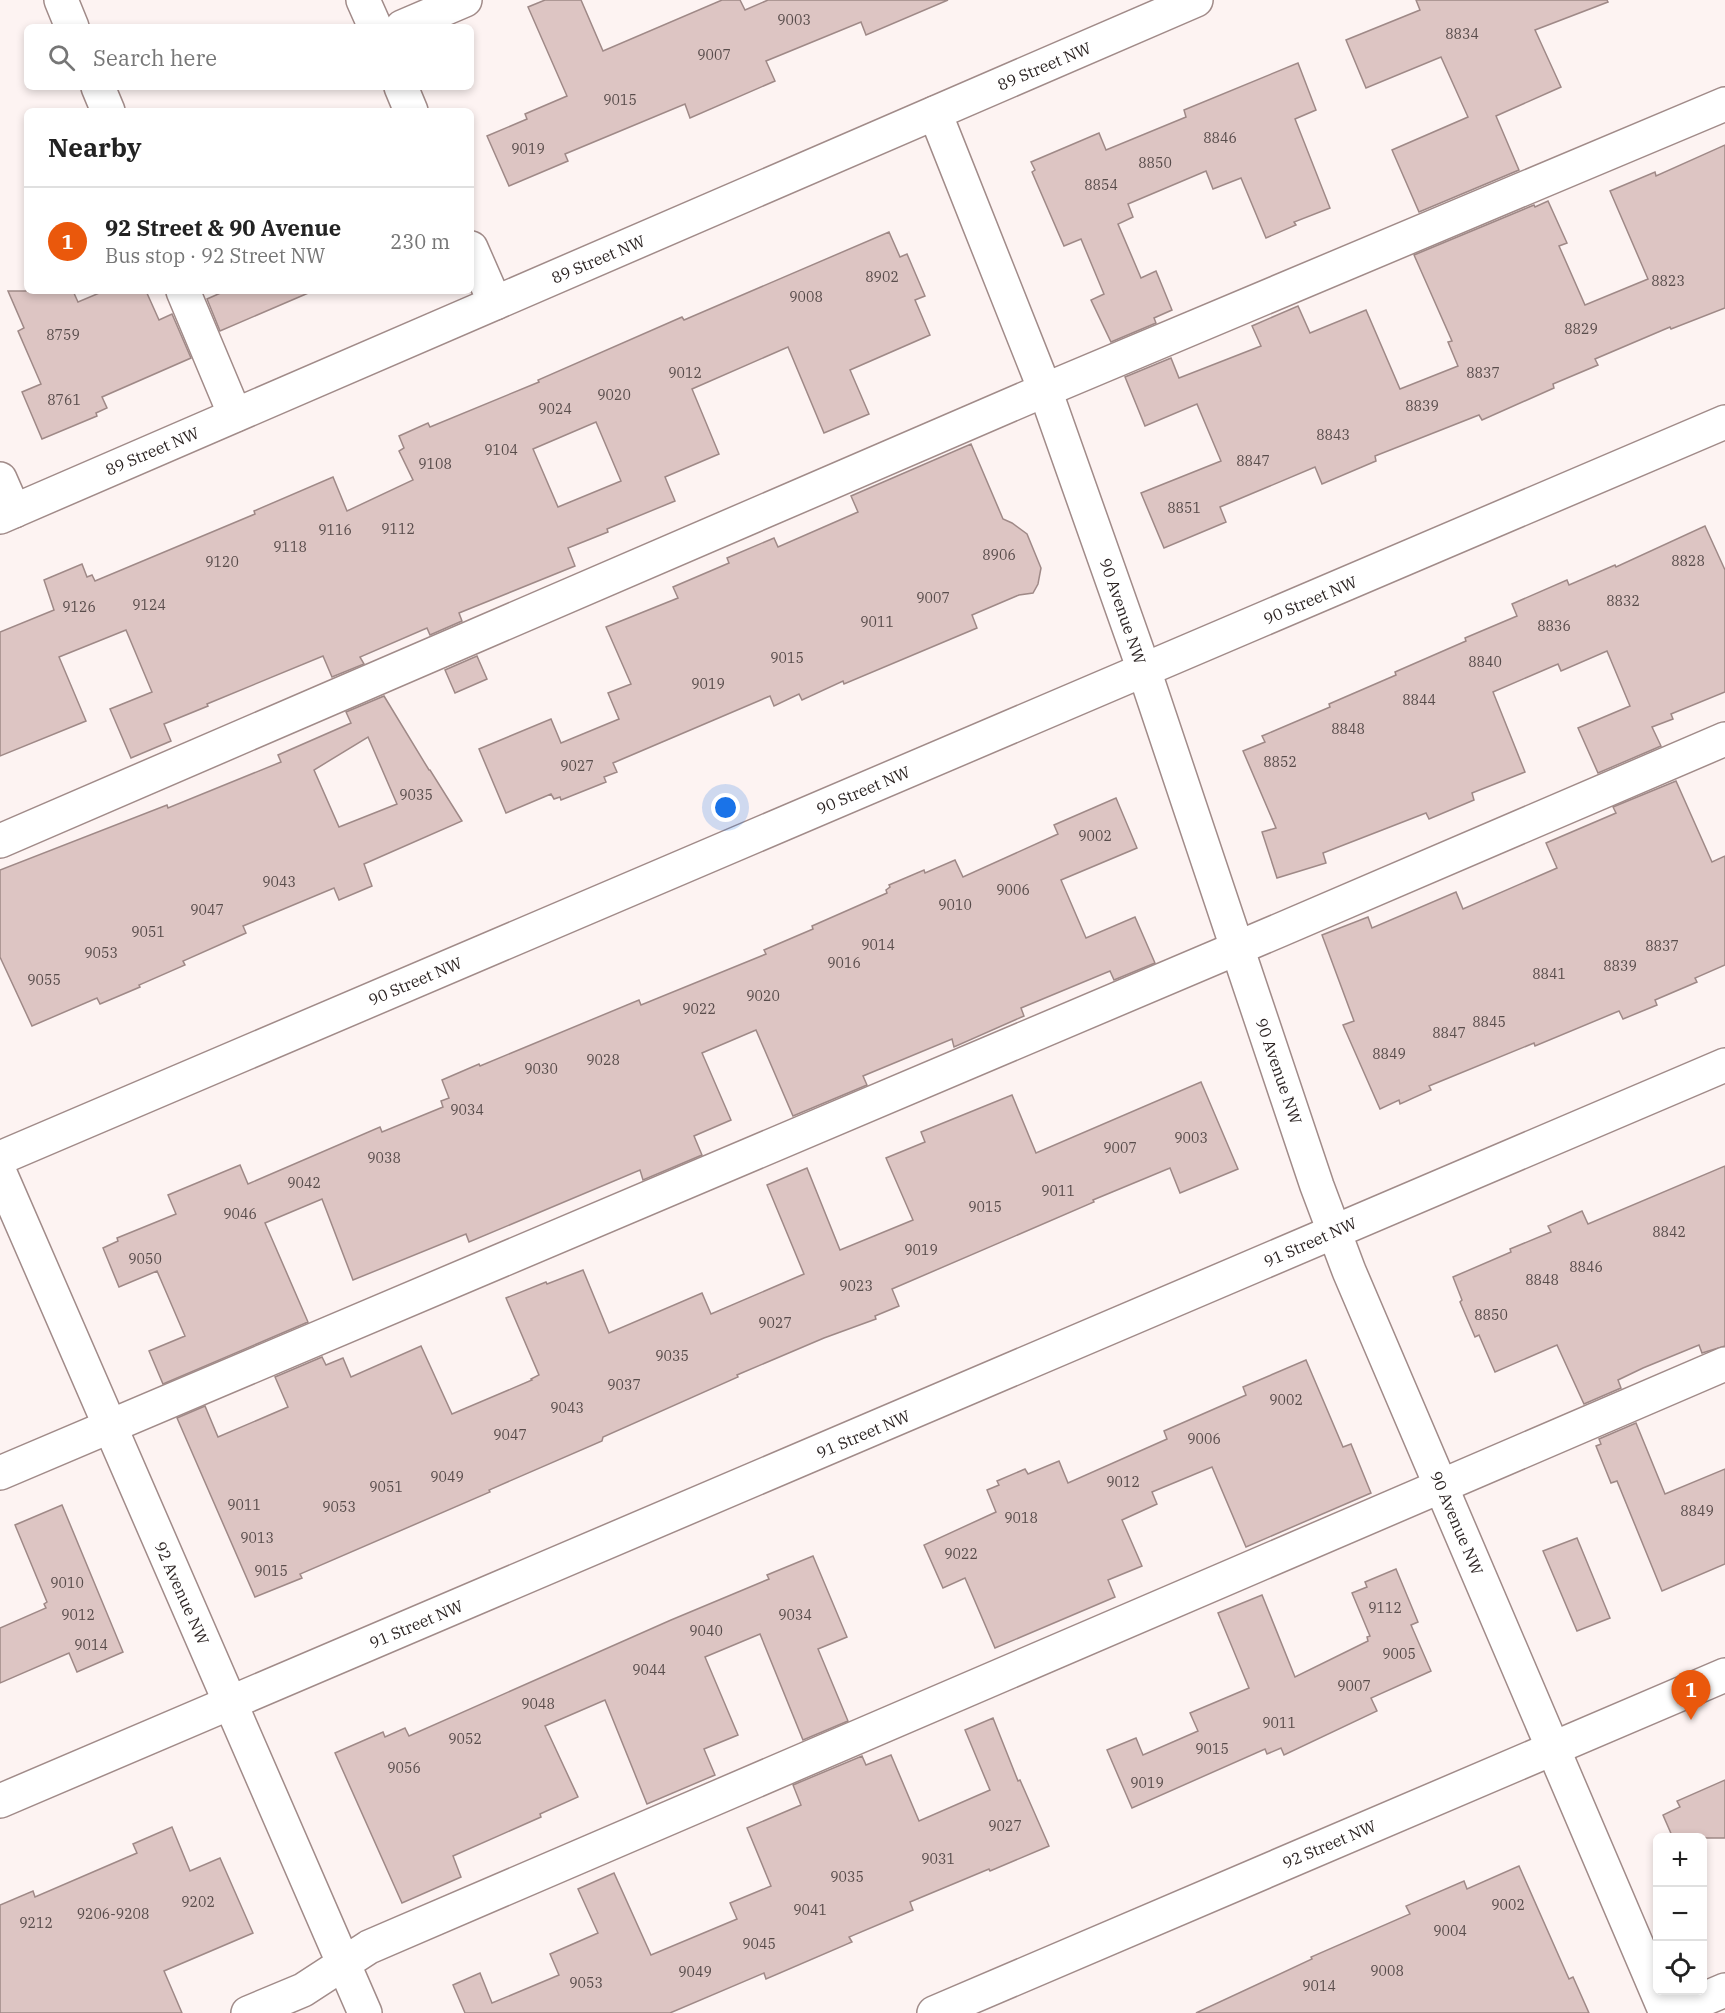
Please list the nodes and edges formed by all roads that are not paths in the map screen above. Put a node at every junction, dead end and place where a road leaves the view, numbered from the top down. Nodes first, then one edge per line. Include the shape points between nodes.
1 (61, 0) edge
2 (363, 0) edge
3 (465, 0) edge
4 (1196, 0) edge
5 (71, 24) edge
6 (374, 24) edge
7 (409, 24) edge
8 (99, 90) edge
9 (402, 90) edge
10 (1725, 104) edge
11 (107, 108) edge
12 (410, 108) edge
13 (935, 113) junction
14 (474, 255) edge
15 (184, 294) edge
16 (495, 303) junction
17 (1045, 390) junction
18 (235, 415) junction
19 (1725, 422) edge
20 (0, 479) edge
21 (7, 514) edge
22 (1144, 670) junction
23 (1725, 739) edge
24 (0, 841) edge
25 (1237, 948) junction
26 (1725, 1065) edge
27 (0, 1158) edge
28 (0, 1173) edge
29 (1335, 1232) junction
30 (1725, 1364) edge
31 (109, 1426) junction
32 (0, 1473) edge
33 (1441, 1486) junction
34 (1725, 1675) edge
35 (230, 1703) junction
36 (1553, 1748) junction
37 (0, 1801) edge
38 (344, 1964) junction
39 (1725, 1990) edge
40 (248, 2013) edge
41 (365, 2013) edge
42 (934, 2013) edge
43 (1666, 2013) edge
44 (1671, 2013) edge

1 - 5 street
2 - 6 street
3 - 7 street
4 - 13 street, 89 Street NW
8 - 11 street
9 - 12 street
10 - 17 street
13 - 16 street, 89 Street NW
13 - 17 street, 90 Avenue NW
14 - 16 street
15 - 18 street
16 - 18 street, 89 Street NW
17 - 22 street, 90 Avenue NW
17 - 24 street
18 - 21 street, 89 Street NW
19 - 22 street, 90 Street NW
20 - 21 street
22 - 25 street, 90 Avenue NW
22 - 27 street, 90 Street NW
23 - 25 street
25 - 29 street, 90 Avenue NW
25 - 31 street
26 - 29 street, 91 Street NW
28 - 31 street, 92 Avenue NW
29 - 33 street, 90 Avenue NW
29 - 35 street, 91 Street NW
30 - 33 street
31 - 32 street
31 - 35 street, 92 Avenue NW
33 - 36 street, 90 Avenue NW
33 - 38 street via 380,1942
34 - 36 street, 92 Street NW
35 - 37 street, 91 Street NW
35 - 38 street, 92 Avenue NW
36 - 42 street, 92 Street NW
36 - 43 street, 90 Avenue NW
38 - 40 street via 303,1990
38 - 41 street, 92 Avenue NW
39 - 44 street

